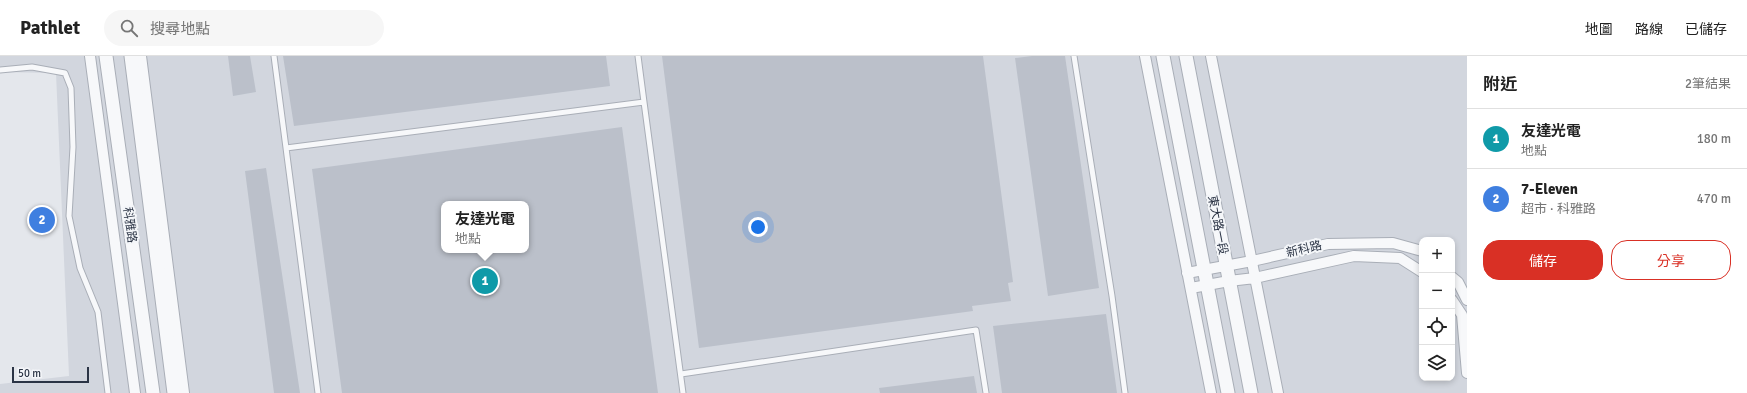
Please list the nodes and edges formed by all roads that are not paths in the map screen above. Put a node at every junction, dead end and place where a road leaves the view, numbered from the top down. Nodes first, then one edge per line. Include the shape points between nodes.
1 (90, 56) edge
2 (106, 56) edge
3 (131, 56) edge
4 (141, 56) edge
5 (274, 56) edge
6 (638, 56) edge
7 (1074, 56) edge
8 (1145, 56) edge
9 (1163, 56) edge
10 (1186, 56) edge
11 (1210, 56) edge
12 (0, 70) edge
13 (644, 102) junction
14 (286, 148) junction
15 (1419, 250) edge
16 (1252, 261) junction
17 (1226, 265) junction
18 (1204, 269) junction
19 (1419, 270) edge
20 (1187, 272) junction
21 (1255, 278) junction
22 (1455, 280) edge
23 (1229, 281) junction
24 (1207, 286) junction
25 (1191, 288) junction
26 (1467, 300) edge
27 (1455, 304) edge
28 (1467, 373) edge
29 (680, 374) junction
30 (108, 393) edge
31 (135, 393) edge
32 (153, 393) edge
33 (174, 393) edge
34 (184, 393) edge
35 (318, 393) edge
36 (683, 393) edge
37 (986, 393) edge
38 (1125, 393) edge
39 (1211, 393) edge
40 (1228, 393) edge
41 (1252, 393) edge
42 (1278, 393) edge

1 - 31 street, 科雅路
2 - 32 street, 科雅路
3 - 33 street, 科雅路
4 - 34 street
5 - 14 lane
6 - 13 lane
7 - 38 lane
8 - 20 street
9 - 18 street, 東大路一段
10 - 17 street, 東大路一段
11 - 16 street
12 - 30 lane via 32,67 65,73 71,88 73,147 69,216 80,268 98,312
13 - 14 lane
13 - 29 lane
14 - 35 lane
15 - 16 street, 新科路 via 1393,243 1328,244
16 - 17 street, 新科路
16 - 21 street
17 - 18 street, 新科路
17 - 23 street, 東大路一段
18 - 20 street, 新科路
18 - 24 street, 東大路一段
19 - 21 street, 新科路 via 1400,258 1354,256
20 - 25 street
21 - 23 street, 新科路
21 - 42 street
22 - 26 street
23 - 24 street, 新科路
23 - 41 street, 東大路一段
24 - 25 street, 新科路
24 - 40 street, 東大路一段
25 - 39 street
27 - 28 street via 1462,315
29 - 36 lane
29 - 37 lane via 976,330

